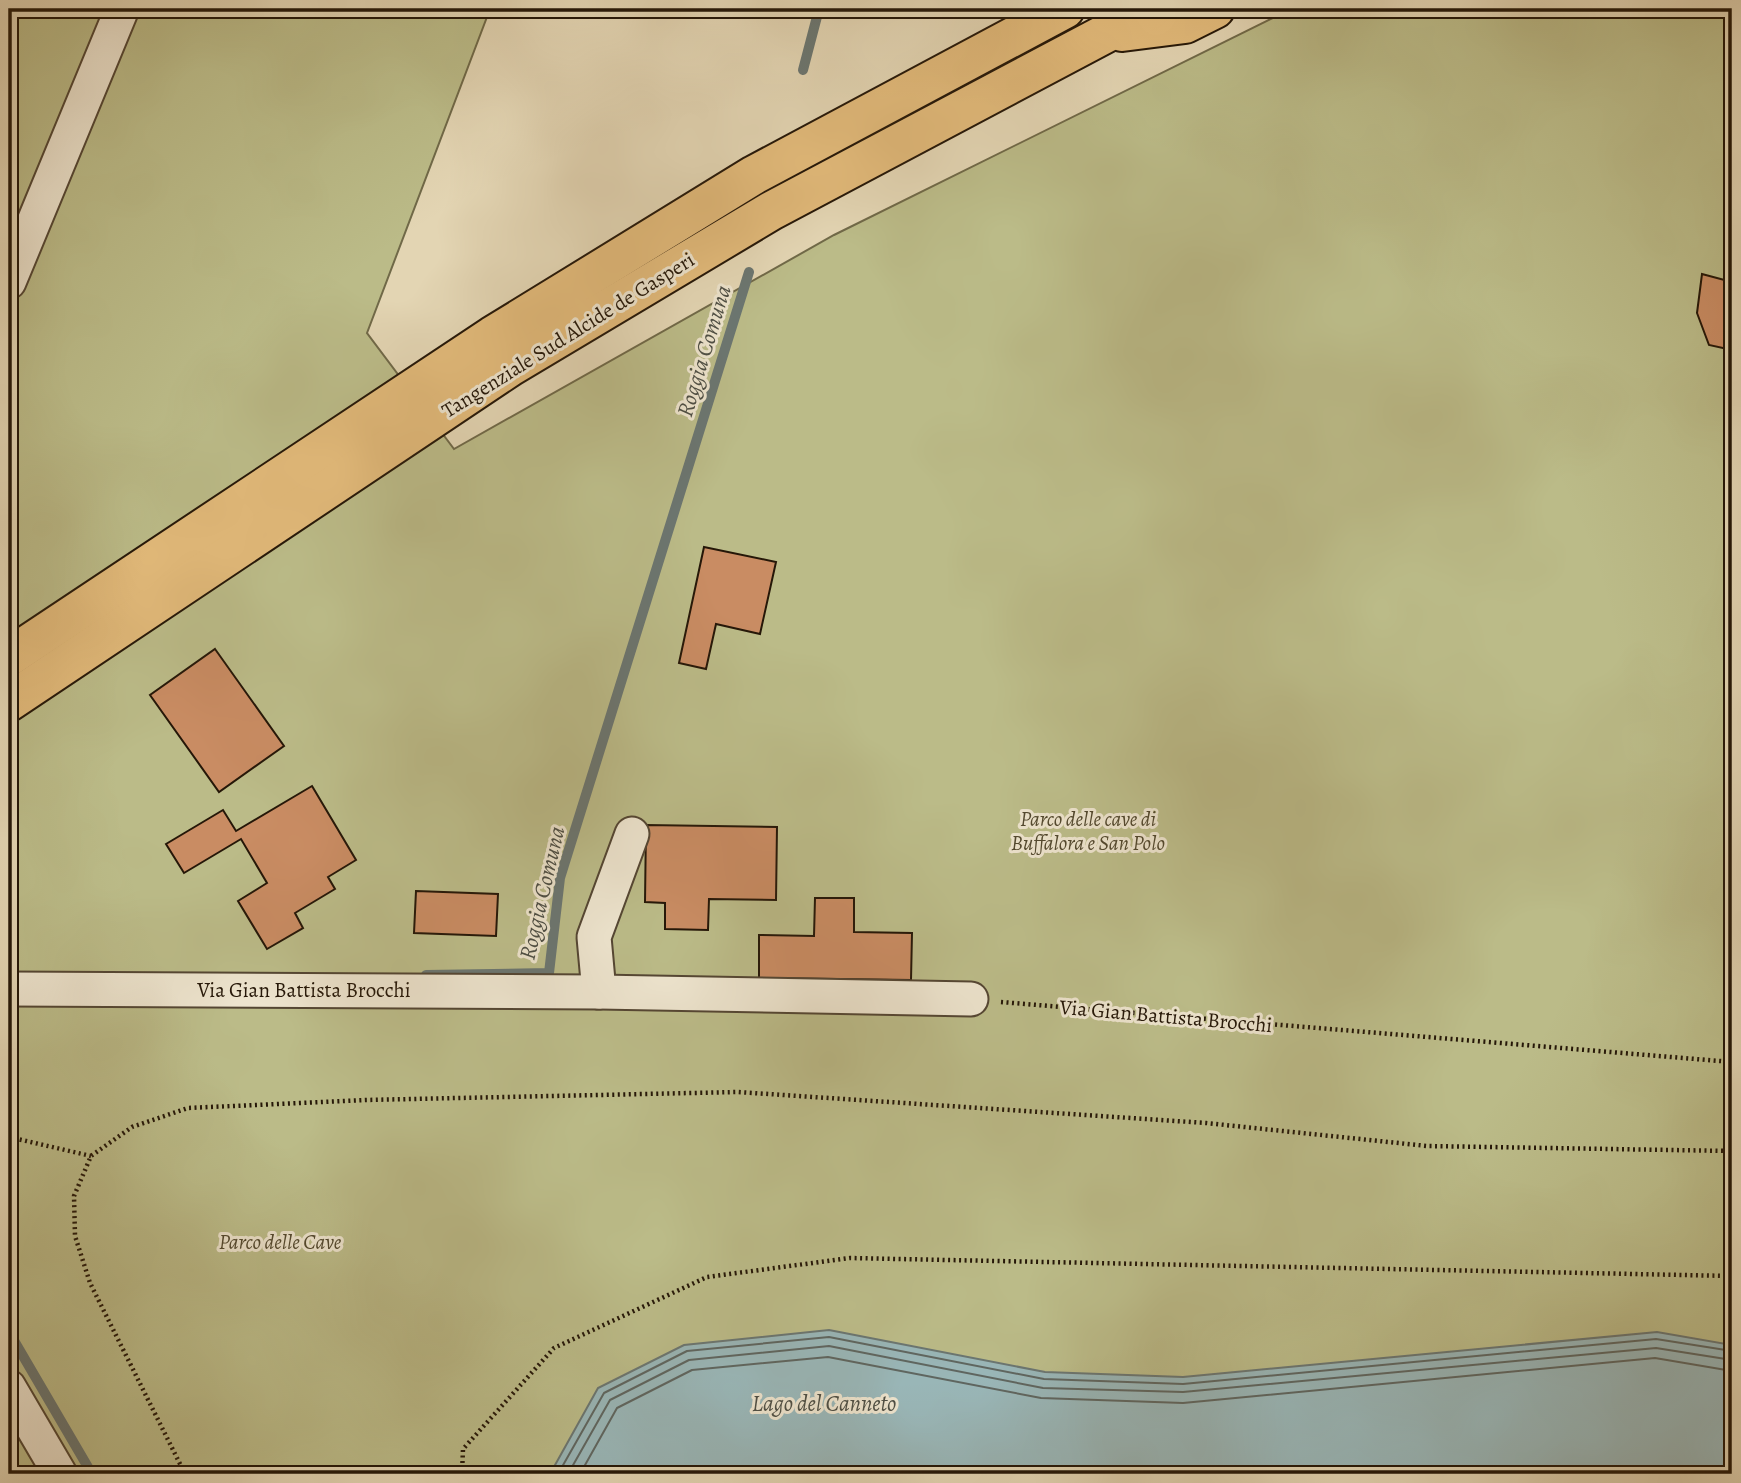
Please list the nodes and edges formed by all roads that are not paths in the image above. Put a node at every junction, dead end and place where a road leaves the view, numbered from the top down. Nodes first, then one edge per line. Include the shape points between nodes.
1 (122, 9) edge
2 (1065, 9) edge
3 (1152, 9) edge
4 (1215, 9) edge
5 (1099, 35) junction
6 (9, 282) edge
7 (9, 657) edge
8 (9, 702) edge
9 (632, 834) dead end
10 (9, 989) edge
11 (599, 992) junction
12 (971, 999) road end
13 (9, 1387) edge
14 (60, 1474) edge

1 - 6 street
2 - 7 highway, Tangenziale Sud Alcide de Gasperi via 754,174 492,336
3 - 5 highway, Tangenziale Sud Alcide de Gasperi
4 - 5 highway via 1185,24
5 - 8 highway, Tangenziale Sud Alcide de Gasperi via 771,211 522,360
9 - 11 street via 594,937
10 - 11 street, Via Gian Battista Brocchi
11 - 12 street, Via Gian Battista Brocchi
13 - 14 street

